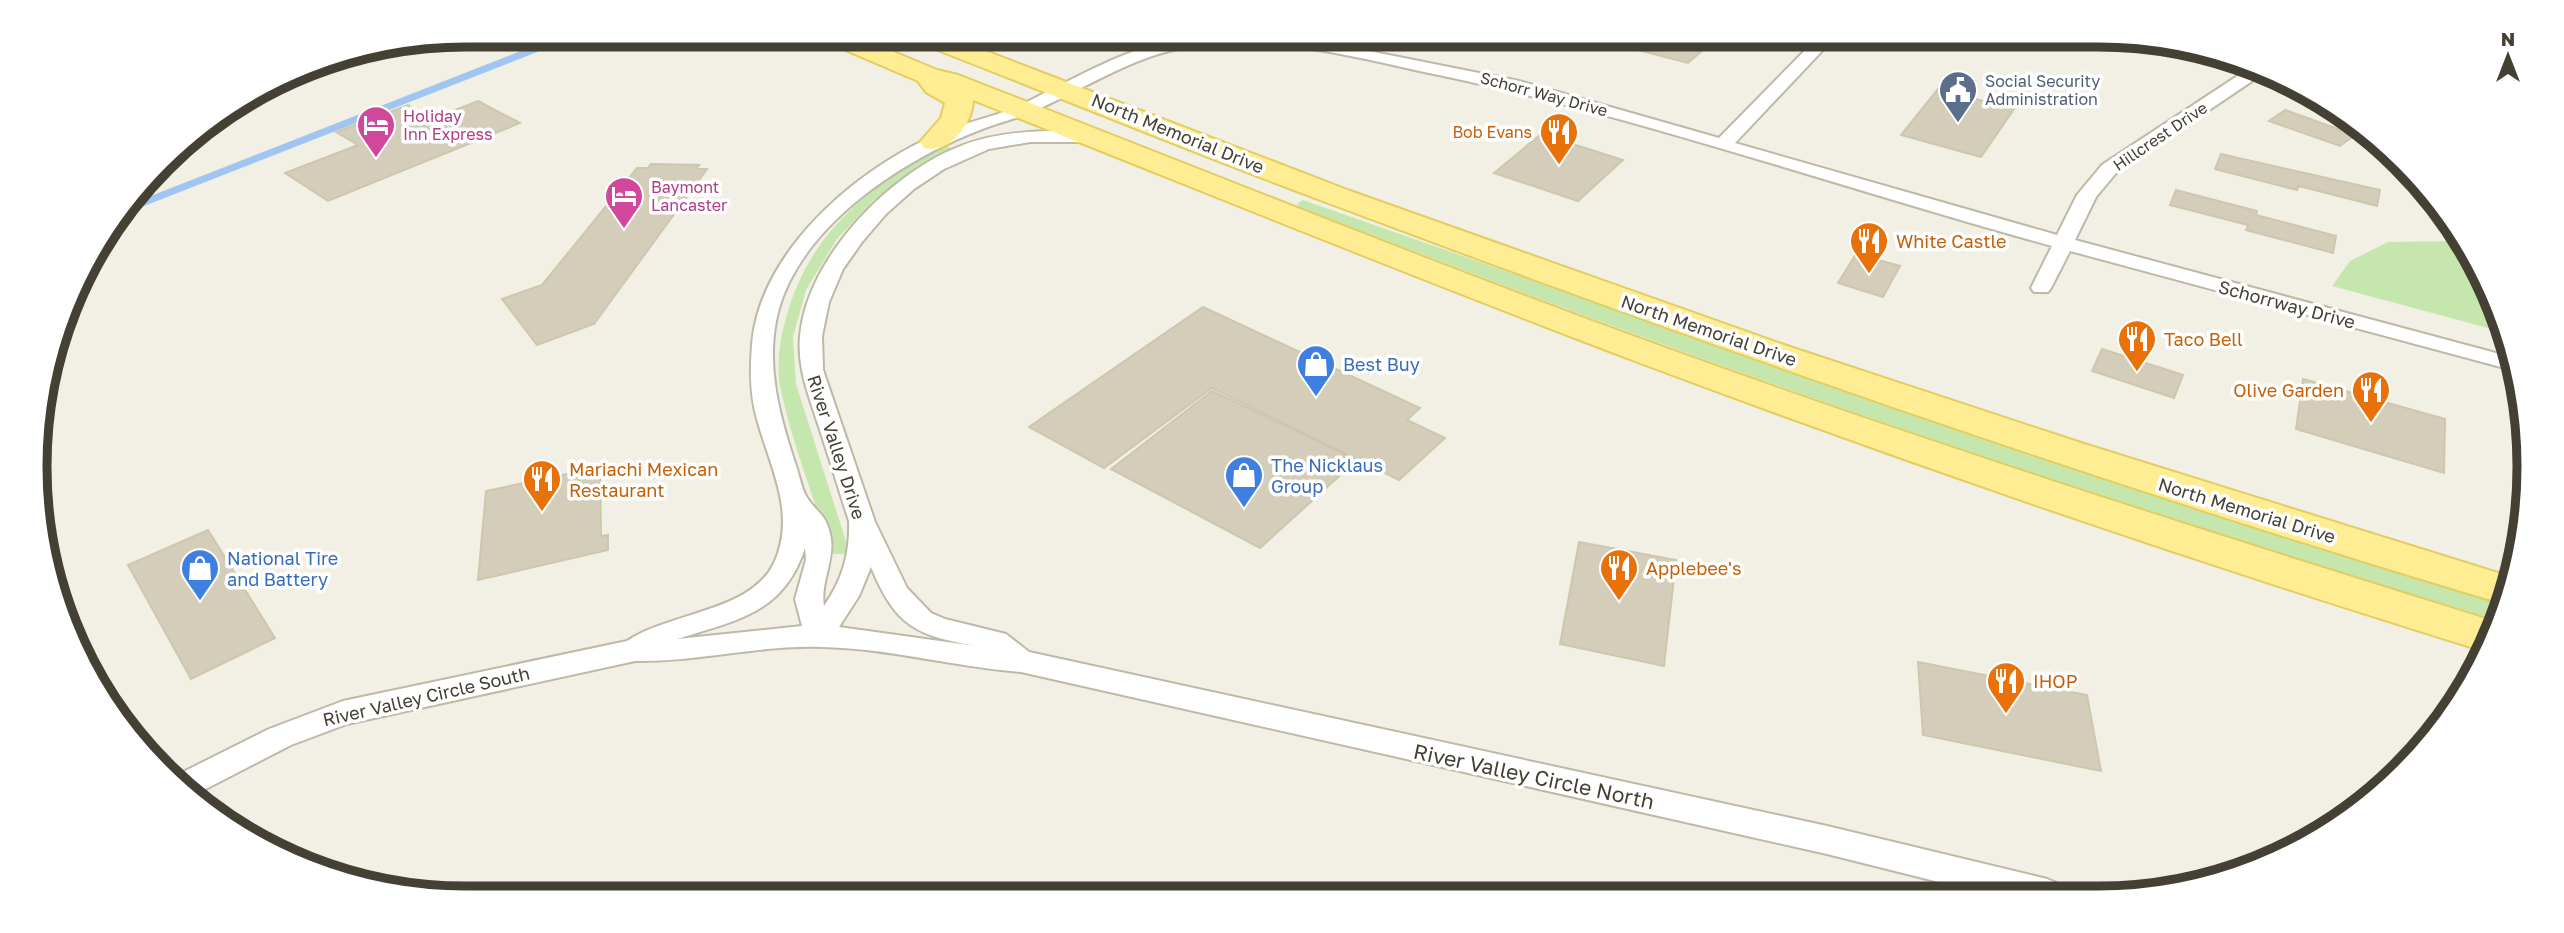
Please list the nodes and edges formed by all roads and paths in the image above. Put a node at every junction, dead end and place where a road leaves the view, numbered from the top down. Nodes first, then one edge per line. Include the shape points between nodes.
1 (859, 47) edge
2 (953, 47) edge
3 (1163, 47) edge
4 (1330, 47) edge
5 (1817, 47) edge
6 (928, 76) junction
7 (2249, 76) edge
8 (1066, 89) junction
9 (1024, 110) junction
10 (1094, 138) junction
11 (934, 142) junction
12 (1723, 145) junction
13 (967, 150) junction
14 (2065, 243) junction
15 (2041, 288) dead end
16 (2503, 362) edge
17 (795, 500) junction
18 (862, 521) junction
19 (2499, 587) edge
20 (2482, 634) edge
21 (818, 636) junction
22 (635, 650) junction
23 (1021, 661) junction
24 (191, 783) edge
25 (2014, 886) edge

1 - 6 main road, North Memorial Drive
2 - 8 main road, North Memorial Drive
3 - 8 street, Schorr Way Drive via 1115,63
4 - 12 street, Schorr Way Drive via 1517,86
5 - 12 street
6 - 9 main road, North Memorial Drive
6 - 11 main road, North Memorial Drive via 935,86 959,99 960,107 953,123
7 - 14 street, Hillcrest Drive via 2115,163 2087,195
8 - 9 street, Schorr Way Drive
8 - 19 main road, North Memorial Drive via 1338,197 1987,427
9 - 10 main road, North Memorial Drive
9 - 11 street via 991,118
9 - 13 street, River Valley Drive
10 - 13 street, River Valley Drive via 1027,136
10 - 20 main road, North Memorial Drive via 1734,385 1983,472
11 - 17 street via 847,200 819,226 778,284 766,324 762,383
12 - 14 street, Schorr Way Drive
13 - 18 street, River Valley Drive via 932,169 870,220 840,257 820,293 808,350
14 - 15 street, Hillcrest Drive
14 - 16 street, Schorrway Drive
17 - 21 street via 813,518 818,538 819,560 808,599
17 - 22 street, River Valley Circle South via 795,541 788,564 773,586 730,615 661,633
18 - 21 street, River Valley Drive via 861,565
18 - 23 street, River Valley Circle North via 876,543 892,588 916,617 998,641
21 - 22 street, River Valley Circle South via 669,652
21 - 23 street, River Valley Circle North
22 - 24 street, River Valley Circle South via 343,713 280,737
23 - 25 street, River Valley Circle North

